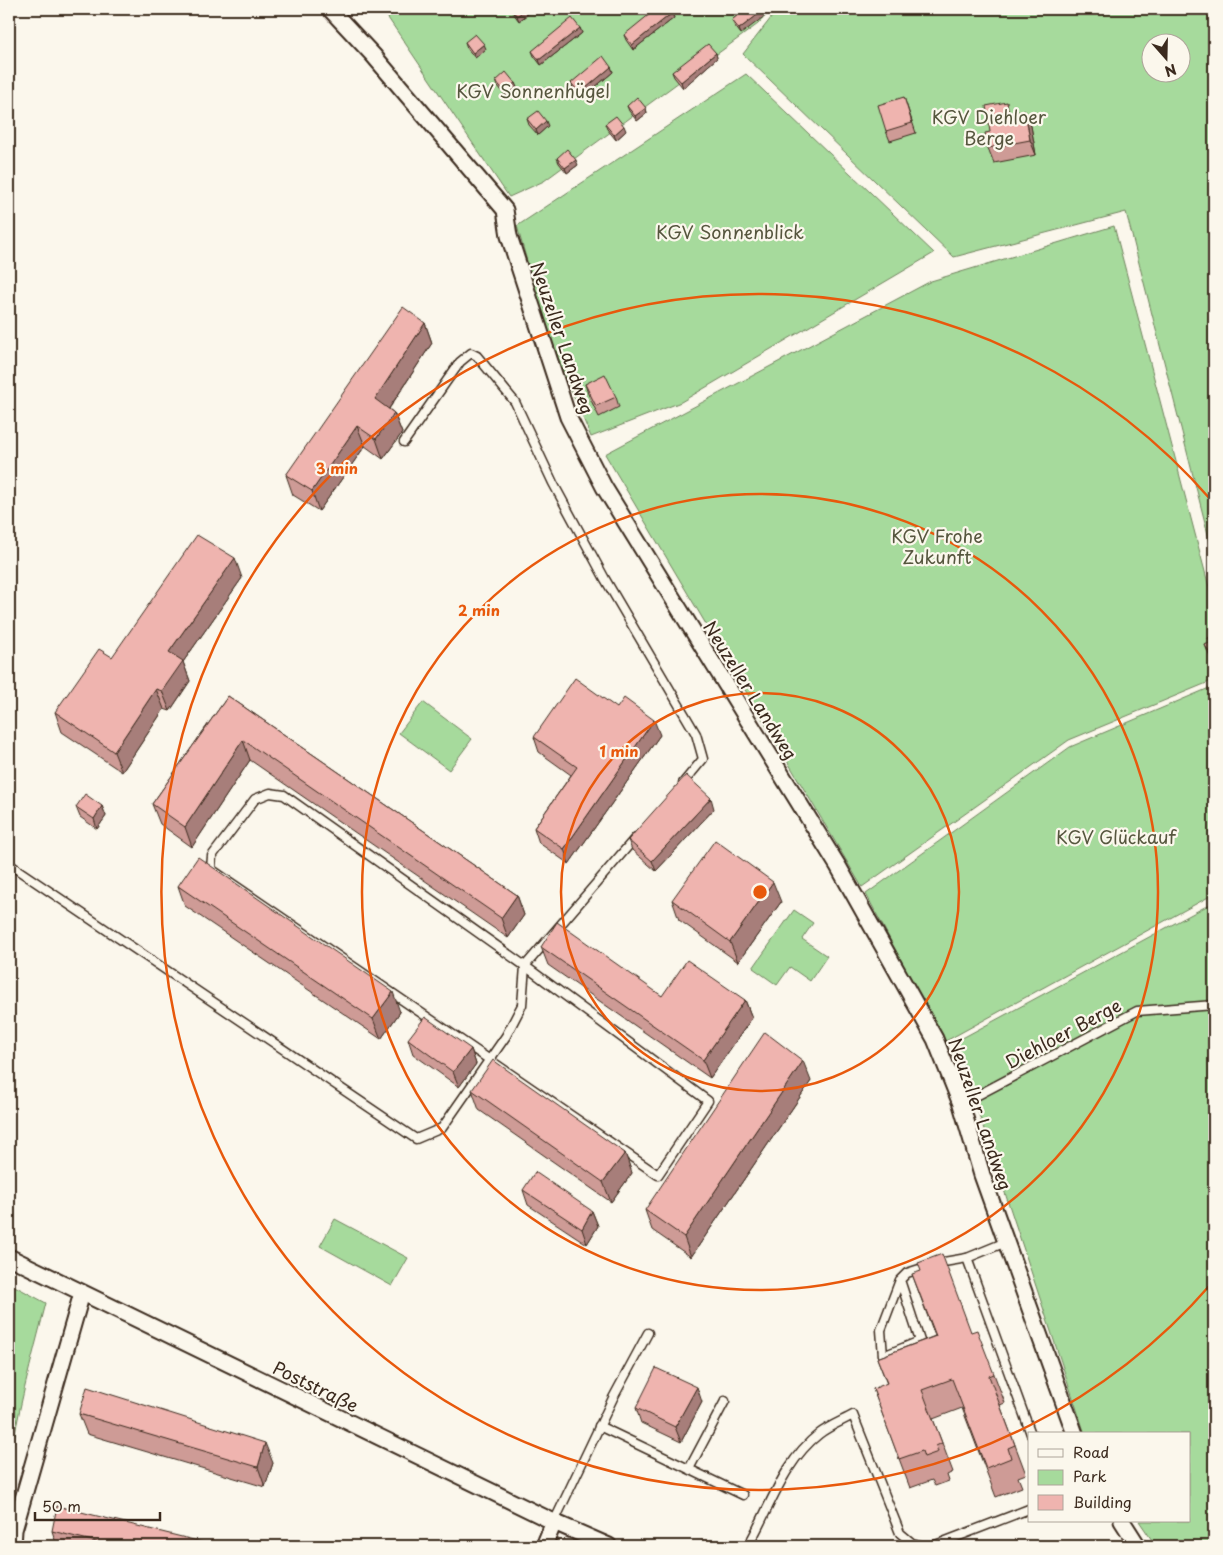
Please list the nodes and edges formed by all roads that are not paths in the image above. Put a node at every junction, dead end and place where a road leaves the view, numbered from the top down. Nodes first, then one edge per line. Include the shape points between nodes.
1 (330, 9) edge
2 (404, 442) dead end
3 (678, 789) edge
4 (640, 833) edge
5 (9, 864) edge
6 (525, 966) junction
7 (1214, 1005) edge
8 (490, 1058) junction
9 (961, 1104) junction
10 (1006, 1242) junction
11 (9, 1257) edge
12 (967, 1258) junction
13 (900, 1280) junction
14 (82, 1294) junction
15 (648, 1333) dead end
16 (725, 1401) dead end
17 (599, 1426) junction
18 (1030, 1432) edge
19 (1074, 1432) edge
20 (688, 1469) junction
21 (743, 1496) dead end
22 (1028, 1509) edge
23 (554, 1522) junction
24 (1123, 1522) edge
25 (13, 1546) edge
26 (544, 1546) edge
27 (609, 1546) edge
28 (748, 1546) edge
29 (924, 1546) edge
30 (933, 1546) edge
31 (1138, 1546) edge

1 - 9 street, Neuzeller Landweg via 505,210 509,236 568,417 604,487 874,928 935,1038
2 - 3 lane via 460,362 471,353 478,356 515,402 553,483 696,734 703,759
4 - 6 lane
5 - 8 lane via 416,1139 442,1128
6 - 8 lane via 522,1005
6 - 8 lane via 708,1101 658,1175
6 - 8 lane via 284,795 270,794 255,799 212,856 211,869
7 - 9 lane, Diehloer Berge via 1137,1011
9 - 10 street, Neuzeller Landweg
10 - 12 lane
10 - 19 street, Neuzeller Landweg
11 - 14 street, Poststraße
12 - 13 lane via 907,1273
12 - 18 lane
13 - 13 lane via 881,1330 883,1356 920,1341
14 - 23 street, Poststraße
14 - 25 street via 14,1530
15 - 17 lane
16 - 20 lane
17 - 20 lane
17 - 23 lane
20 - 21 lane
22 - 30 lane
23 - 26 street
23 - 27 street, Poststraße
24 - 31 street
28 - 29 lane via 787,1469 801,1450 820,1433 853,1415 900,1533 912,1543

